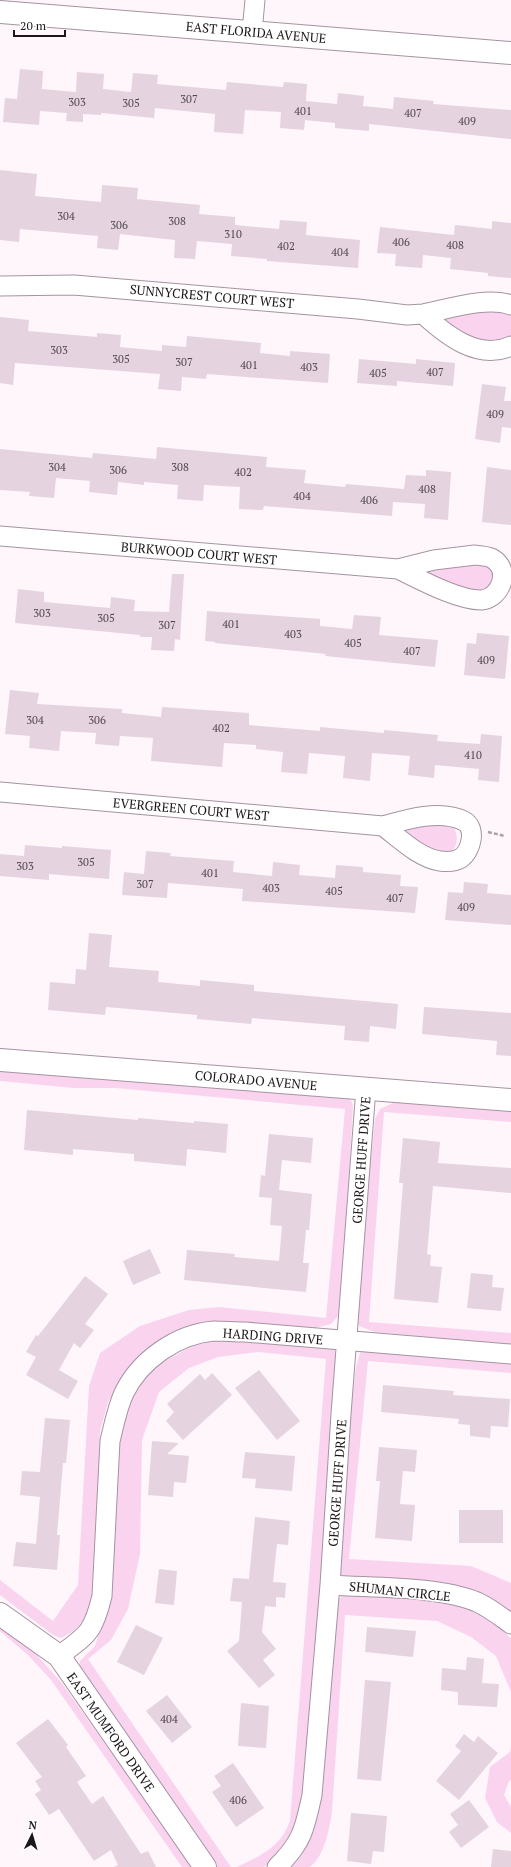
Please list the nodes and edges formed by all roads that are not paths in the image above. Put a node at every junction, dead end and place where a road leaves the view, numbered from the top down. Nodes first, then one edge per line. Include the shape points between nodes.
1 (255, 0) edge
2 (0, 12) edge
3 (252, 32) junction
4 (511, 53) edge
5 (0, 286) edge
6 (511, 305) edge
7 (423, 314) junction
8 (511, 346) edge
9 (0, 536) edge
10 (398, 569) junction
11 (0, 792) edge
12 (383, 826) dead end
13 (0, 1060) edge
14 (366, 1088) junction
15 (511, 1100) edge
16 (348, 1342) junction
17 (511, 1354) edge
18 (330, 1585) junction
19 (0, 1614) edge
20 (511, 1624) edge
21 (59, 1656) junction
22 (205, 1867) edge
23 (277, 1867) edge

1 - 3 street
2 - 3 street, EAST FLORIDA AVENUE
3 - 4 street, EAST FLORIDA AVENUE
5 - 7 street, SUNNYCREST COURT WEST via 74,285
6 - 7 street, SUNNYCREST COURT WEST via 503,302 486,302
7 - 8 street via 440,329 474,348 489,351
9 - 10 street, BURKWOOD COURT WEST
10 - 10 street, BURKWOOD COURT WEST via 463,598 481,600 490,598 498,591 503,574 499,564 492,558 475,555 434,560
11 - 12 street, EVERGREEN COURT WEST
13 - 14 street, COLORADO AVENUE
14 - 15 street, COLORADO AVENUE
14 - 16 street, GEORGE HUFF DRIVE
16 - 17 street, HARDING DRIVE
16 - 18 street, GEORGE HUFF DRIVE
16 - 21 street, HARDING DRIVE via 245,1332 214,1332 191,1336 165,1348 133,1378 124,1394 110,1441 102,1596 96,1619 84,1638
18 - 20 street, SHUMAN CIRCLE via 450,1595 476,1602
18 - 23 street, GEORGE HUFF DRIVE via 312,1795 299,1842 292,1853
19 - 21 street, EAST MUMFORD DRIVE
21 - 22 street, EAST MUMFORD DRIVE

